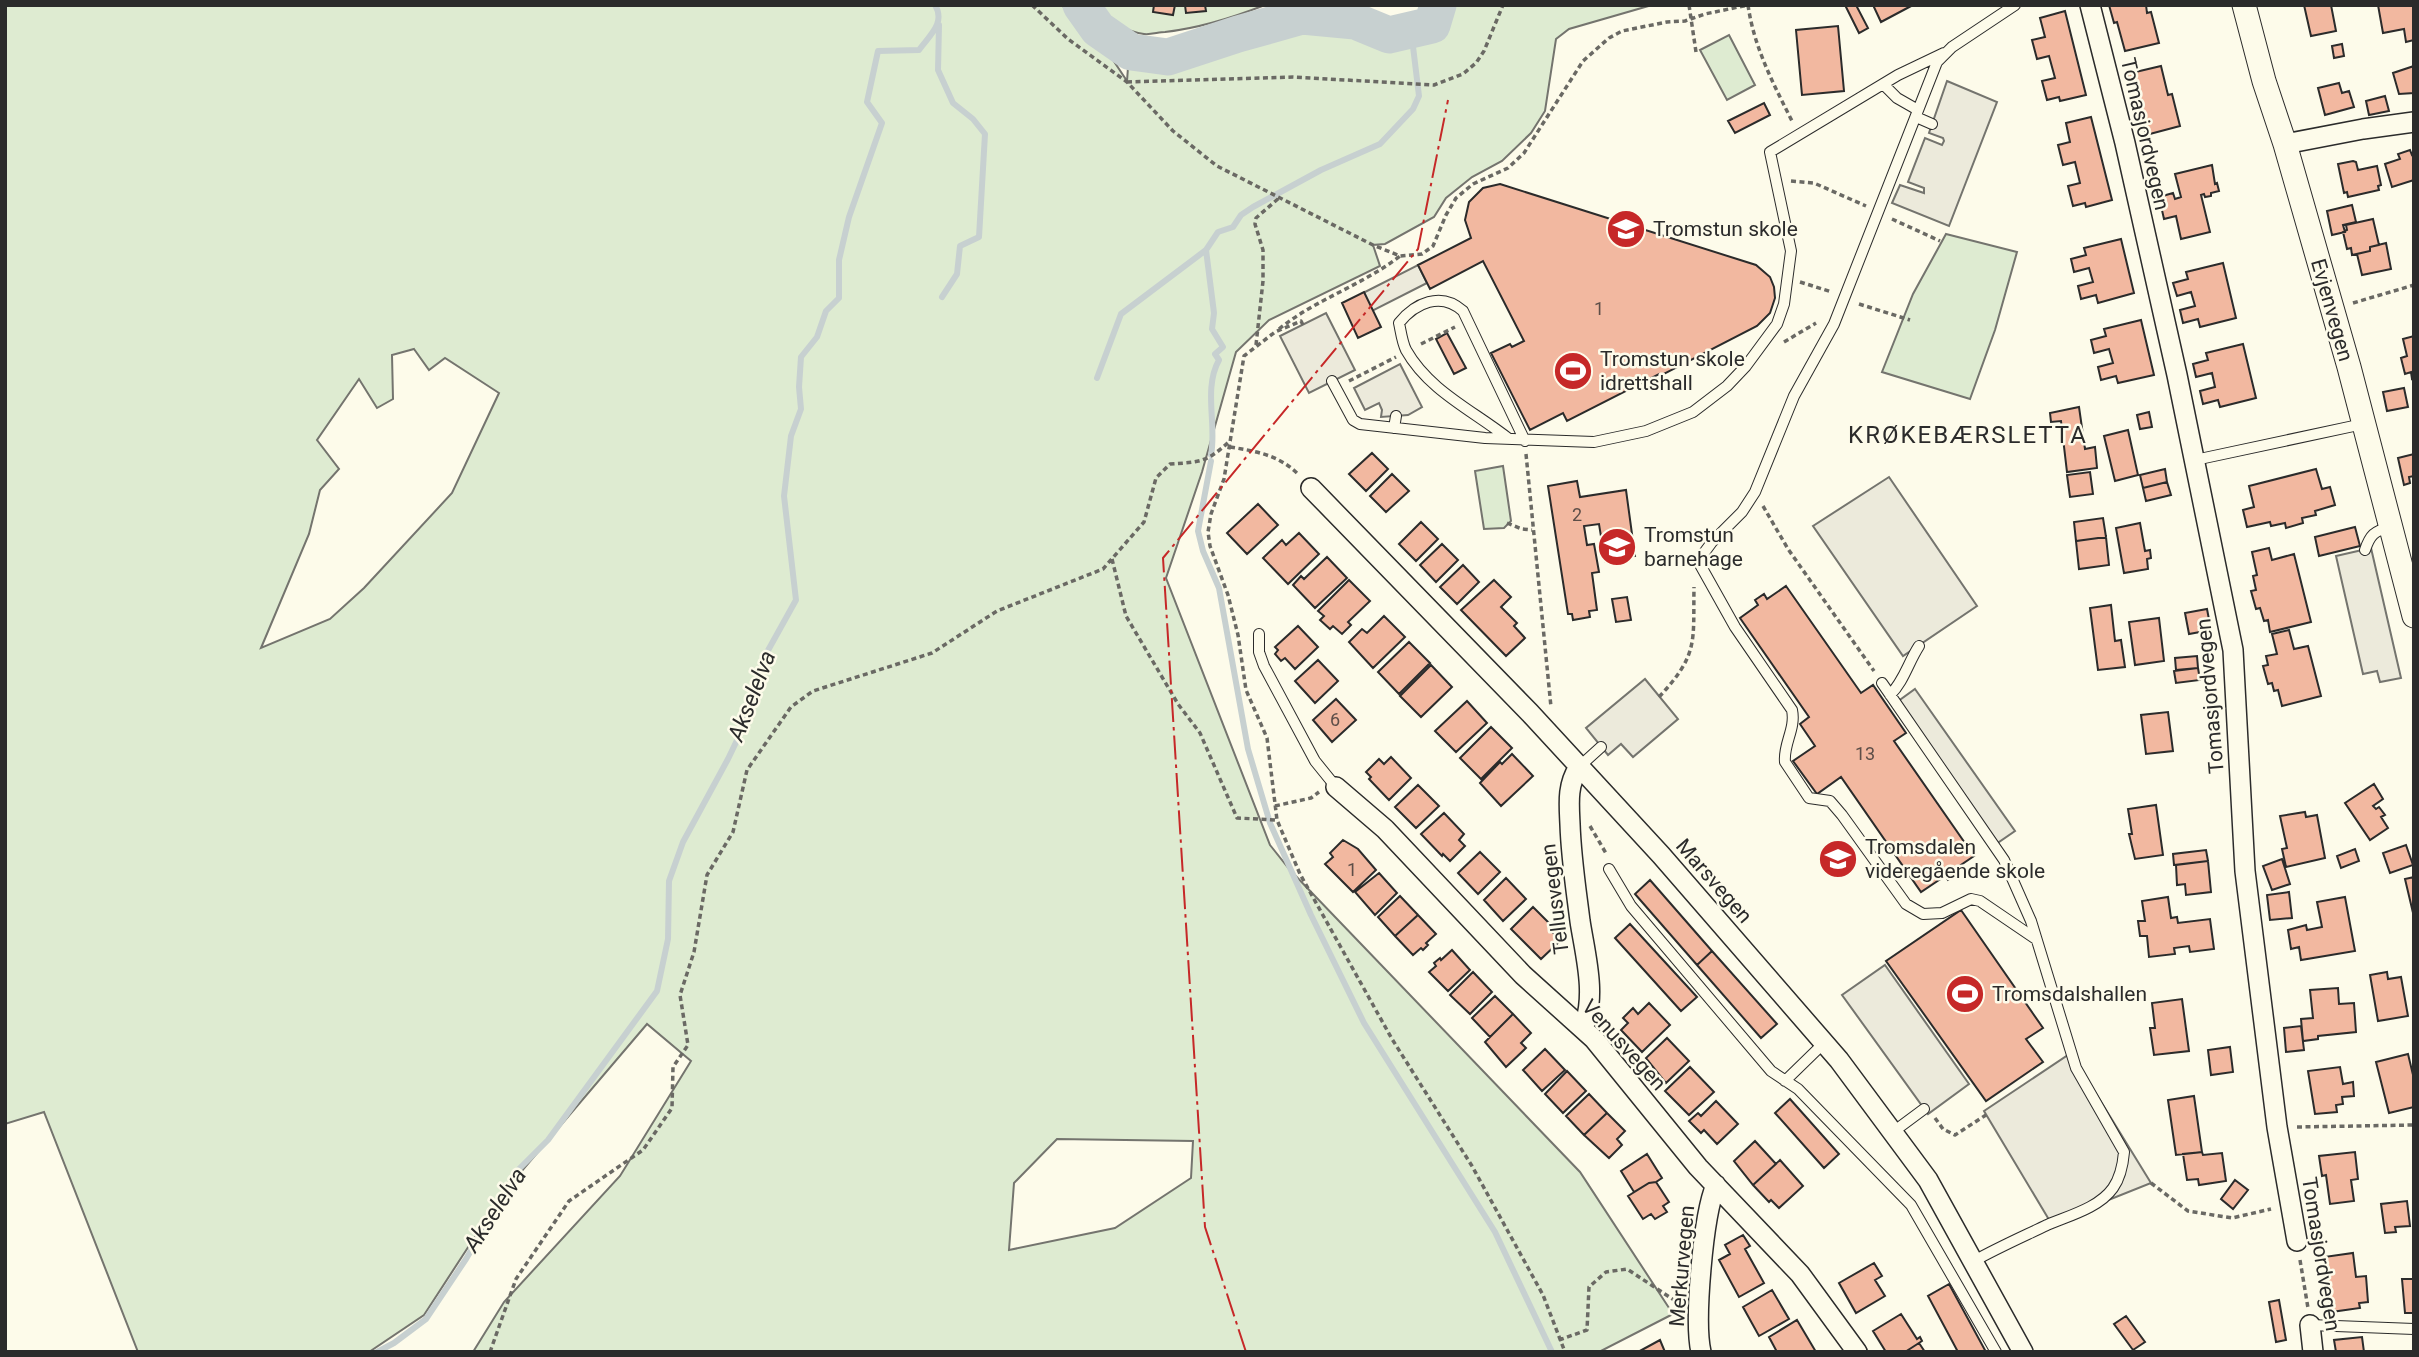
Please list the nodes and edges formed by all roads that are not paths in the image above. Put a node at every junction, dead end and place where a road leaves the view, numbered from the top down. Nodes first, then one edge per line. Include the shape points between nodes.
1 (2015, 5) edge
2 (2090, 5) edge
3 (2244, 5) edge
4 (1944, 52) junction
5 (1883, 84) junction
6 (1917, 113) junction
7 (2414, 122) edge
8 (1932, 124) dead end
9 (2285, 144) junction
10 (1332, 381) dead end
11 (1396, 416) dead end
12 (2363, 424) junction
13 (1394, 428) junction
14 (1510, 440) junction
15 (1525, 441) junction
16 (2195, 460) junction
17 (1311, 488) road end
18 (2390, 527) junction
19 (2365, 550) dead end
20 (2414, 616) edge
21 (1259, 634) dead end
22 (1919, 646) dead end
23 (1882, 683) road end
24 (1890, 695) junction
25 (1601, 747) dead end
26 (1579, 767) junction
27 (1334, 785) joint
28 (1609, 869) dead end
29 (2036, 939) junction
30 (1583, 1028) junction
31 (1824, 1043) junction
32 (1785, 1081) junction
33 (1927, 1110) road end
34 (1893, 1132) junction
35 (1716, 1185) junction
36 (2297, 1241) road end
37 (1974, 1261) junction
38 (2310, 1325) joint
39 (2414, 1329) edge
40 (1701, 1352) edge
41 (1857, 1352) edge
42 (1996, 1352) edge
43 (2023, 1352) edge
44 (2313, 1352) edge

1 - 4 lane
2 - 16 street, Tomasjordvegen
3 - 9 street, Evjenvegen
4 - 5 lane
4 - 6 lane
5 - 6 lane
5 - 15 lane via 1770,152 1791,251 1784,304 1777,324 1727,386 1693,412 1646,431 1605,441
6 - 8 lane
6 - 29 lane via 1891,192 1878,212 1836,319 1794,396 1755,492 1698,561 1792,710 1785,762 1809,798 1830,801 1906,904 1923,914 1942,913 1970,899 1980,901
7 - 9 street
9 - 12 street, Evjenvegen
10 - 13 lane via 1353,420
11 - 13 lane
12 - 16 lane
12 - 18 street, Evjenvegen
13 - 14 lane
14 - 15 lane
14 - 15 lane via 1419,369 1407,351 1399,323 1416,306 1442,300 1454,302 1463,311
16 - 36 street, Tomasjordvegen via 2233,650 2245,871 2277,1127
17 - 26 street, Marsvegen
18 - 19 lane via 2376,530
18 - 20 street, Evjenvegen
21 - 27 lane via 1264,666 1303,740
22 - 24 lane via 1901,684
23 - 24 lane
24 - 29 lane via 2000,854
25 - 26 lane
26 - 30 street, Tellusvegen via 1570,784 1569,810 1589,996
26 - 31 street, Marsvegen
27 - 30 street, Venusvegen via 1390,834 1523,975
28 - 32 lane via 1630,906 1771,1071
29 - 37 lane via 2076,1068 2123,1149 2123,1161 2113,1189 2098,1201
30 - 35 street, Venusvegen
31 - 32 lane
31 - 34 street, Marsvegen
32 - 42 lane via 1911,1205
33 - 34 lane
34 - 37 street, Marsvegen via 1928,1180
35 - 40 street, Merkurvegen via 1698,1315
35 - 41 street, Venusvegen via 1800,1274
37 - 43 street, Marsvegen
38 - 39 lane
38 - 44 street, Tomasjordvegen

